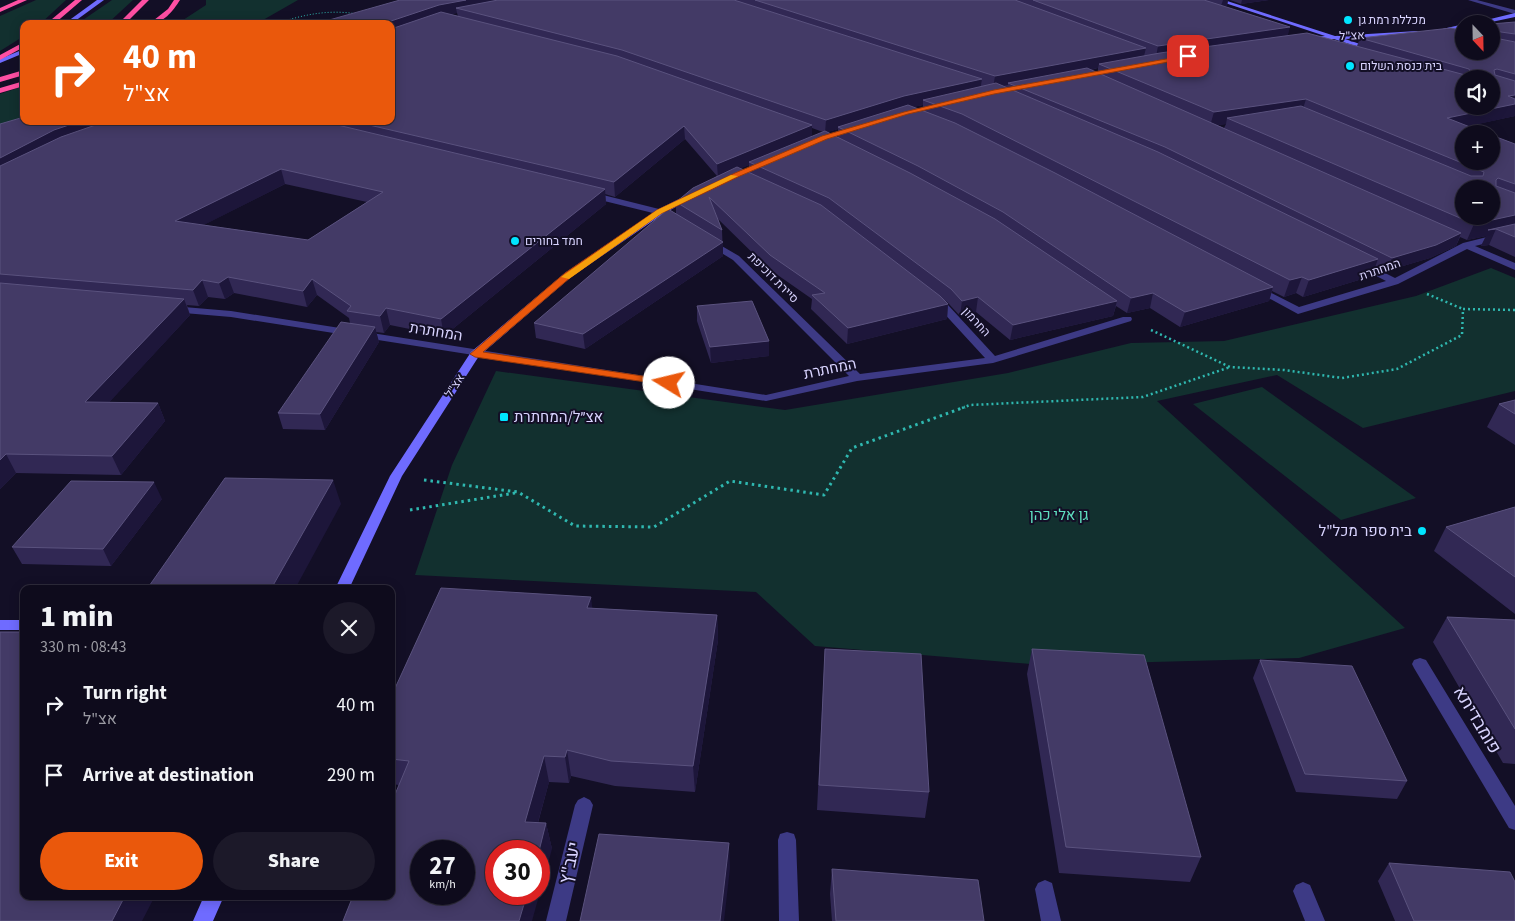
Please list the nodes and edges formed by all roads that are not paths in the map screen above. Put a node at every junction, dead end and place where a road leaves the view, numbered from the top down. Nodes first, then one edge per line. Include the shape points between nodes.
1 (24, 0) edge
2 (79, 0) edge
3 (101, 0) edge
4 (146, 0) edge
5 (178, 0) edge
6 (1219, 0) edge
7 (1471, 0) edge
8 (0, 10) edge
9 (1515, 14) edge
10 (1500, 18) edge
11 (54, 20) edge
12 (73, 20) edge
13 (126, 20) edge
14 (157, 20) edge
15 (1455, 28) edge
16 (1422, 33) edge
17 (1448, 36) edge
18 (1299, 37) edge
19 (1328, 37) junction
20 (1307, 40) junction
21 (1325, 45) edge
22 (20, 47) edge
23 (1376, 51) edge
24 (20, 52) edge
25 (0, 60) edge
26 (20, 73) edge
27 (0, 80) edge
28 (20, 84) edge
29 (0, 91) edge
30 (703, 191) edge
31 (582, 194) edge
32 (660, 212) junction
33 (676, 222) edge
34 (1515, 233) edge
35 (702, 237) edge
36 (1464, 243) junction
37 (1352, 260) edge
38 (1515, 267) edge
39 (1396, 282) junction
40 (1246, 283) edge
41 (929, 295) edge
42 (164, 308) edge
43 (1123, 316) road end
44 (475, 354) junction
45 (993, 360) junction
46 (857, 378) junction
47 (344, 585) edge
48 (0, 625) edge
49 (20, 626) edge
50 (1420, 664) dead end
51 (584, 805) dead end
52 (1515, 822) edge
53 (787, 840) dead end
54 (1045, 889) dead end
55 (1303, 891) dead end
56 (212, 900) edge
57 (204, 921) edge
58 (556, 921) edge
59 (789, 921) edge
60 (1051, 921) edge
61 (1315, 921) edge

1 - 8 highway
2 - 11 highway
3 - 12 street
4 - 13 highway
5 - 14 highway
6 - 19 street
7 - 9 street
9 - 10 street
15 - 17 street via 1431,32
16 - 19 street, אצ"ל
18 - 20 street
19 - 20 street, אצ"ל
19 - 23 street
20 - 21 street
22 - 25 highway
24 - 25 street
26 - 27 highway
28 - 29 highway
30 - 32 street, אצ"ל
31 - 32 street
32 - 33 street
32 - 44 street, אצ"ל via 568,275
34 - 36 street, המחתרת
35 - 46 street, סיירת דוכיפת via 736,258
36 - 38 street
36 - 39 street, המחתרת
37 - 39 street
39 - 40 street, המחתרת via 1298,311
41 - 45 street, החרמון
42 - 44 street, המחתרת via 232,314
43 - 45 street, המחתרת
44 - 46 street, המחתרת via 766,398
44 - 47 street, אצ"ל via 396,476
45 - 46 street, המחתרת
48 - 49 street
50 - 52 street, פומבדיתא
51 - 58 street, יעב"ץ
53 - 59 street
54 - 60 street
55 - 61 street
56 - 57 street

